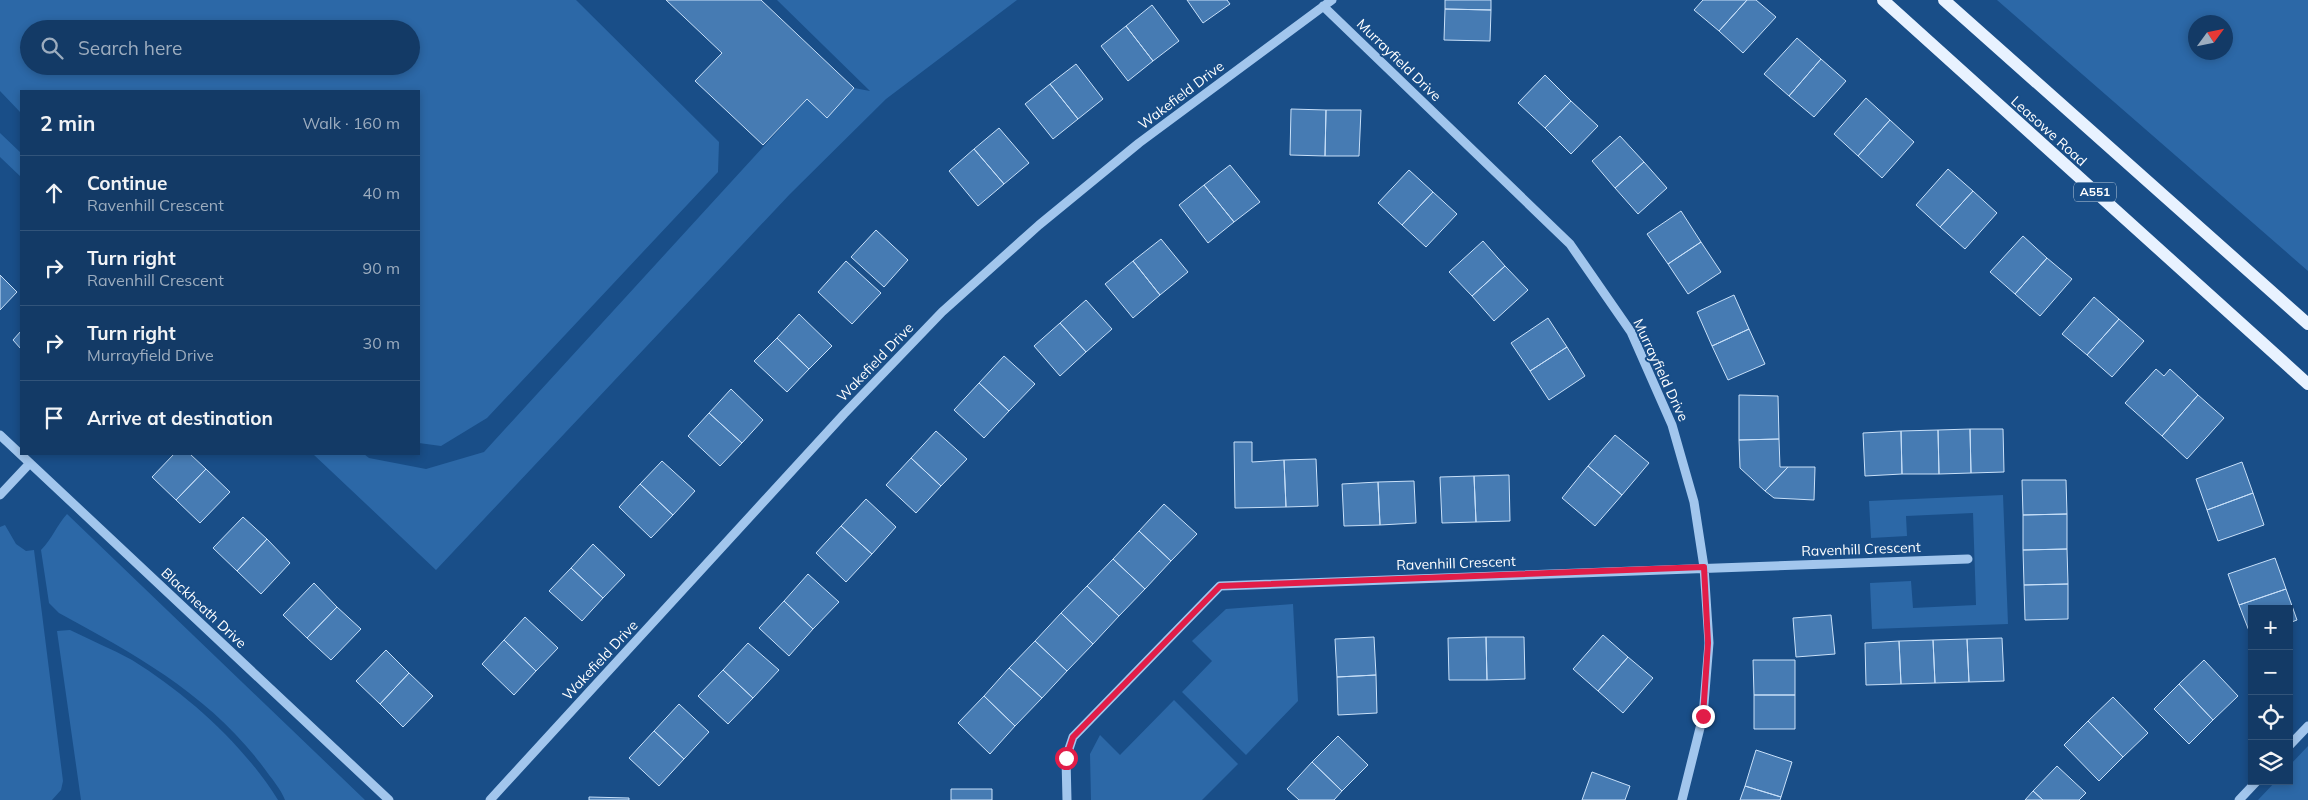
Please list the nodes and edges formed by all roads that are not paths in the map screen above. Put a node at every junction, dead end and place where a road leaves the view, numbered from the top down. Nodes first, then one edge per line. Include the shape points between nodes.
1 (1332, 0) edge
2 (1883, 0) edge
3 (1944, 0) edge
4 (1323, 6) junction
5 (2308, 324) edge
6 (2308, 384) edge
7 (0, 435) edge
8 (20, 454) edge
9 (21, 455) edge
10 (30, 463) junction
11 (0, 495) edge
12 (1968, 559) dead end
13 (1704, 567) junction
14 (2308, 726) edge
15 (2293, 742) edge
16 (2253, 785) edge
17 (389, 800) edge
18 (490, 800) edge
19 (1067, 800) edge
20 (1682, 800) edge
21 (2239, 800) edge

1 - 4 street, Wakefield Drive
2 - 6 main road, Leasowe Road / A551
3 - 5 main road, Leasowe Road
4 - 13 street, Murrayfield Drive via 1570,244 1631,332 1672,425 1694,502
4 - 18 street, Wakefield Drive via 1139,144 1039,225 942,312 844,414
7 - 8 street, Blackheath Drive
9 - 10 street, Blackheath Drive
10 - 11 street
10 - 17 street, Blackheath Drive
12 - 13 street, Ravenhill Crescent
13 - 19 street, Ravenhill Crescent via 1220,586 1073,737 1066,758
13 - 20 street, Murrayfield Drive via 1708,643 1703,716
14 - 15 street
16 - 21 street

